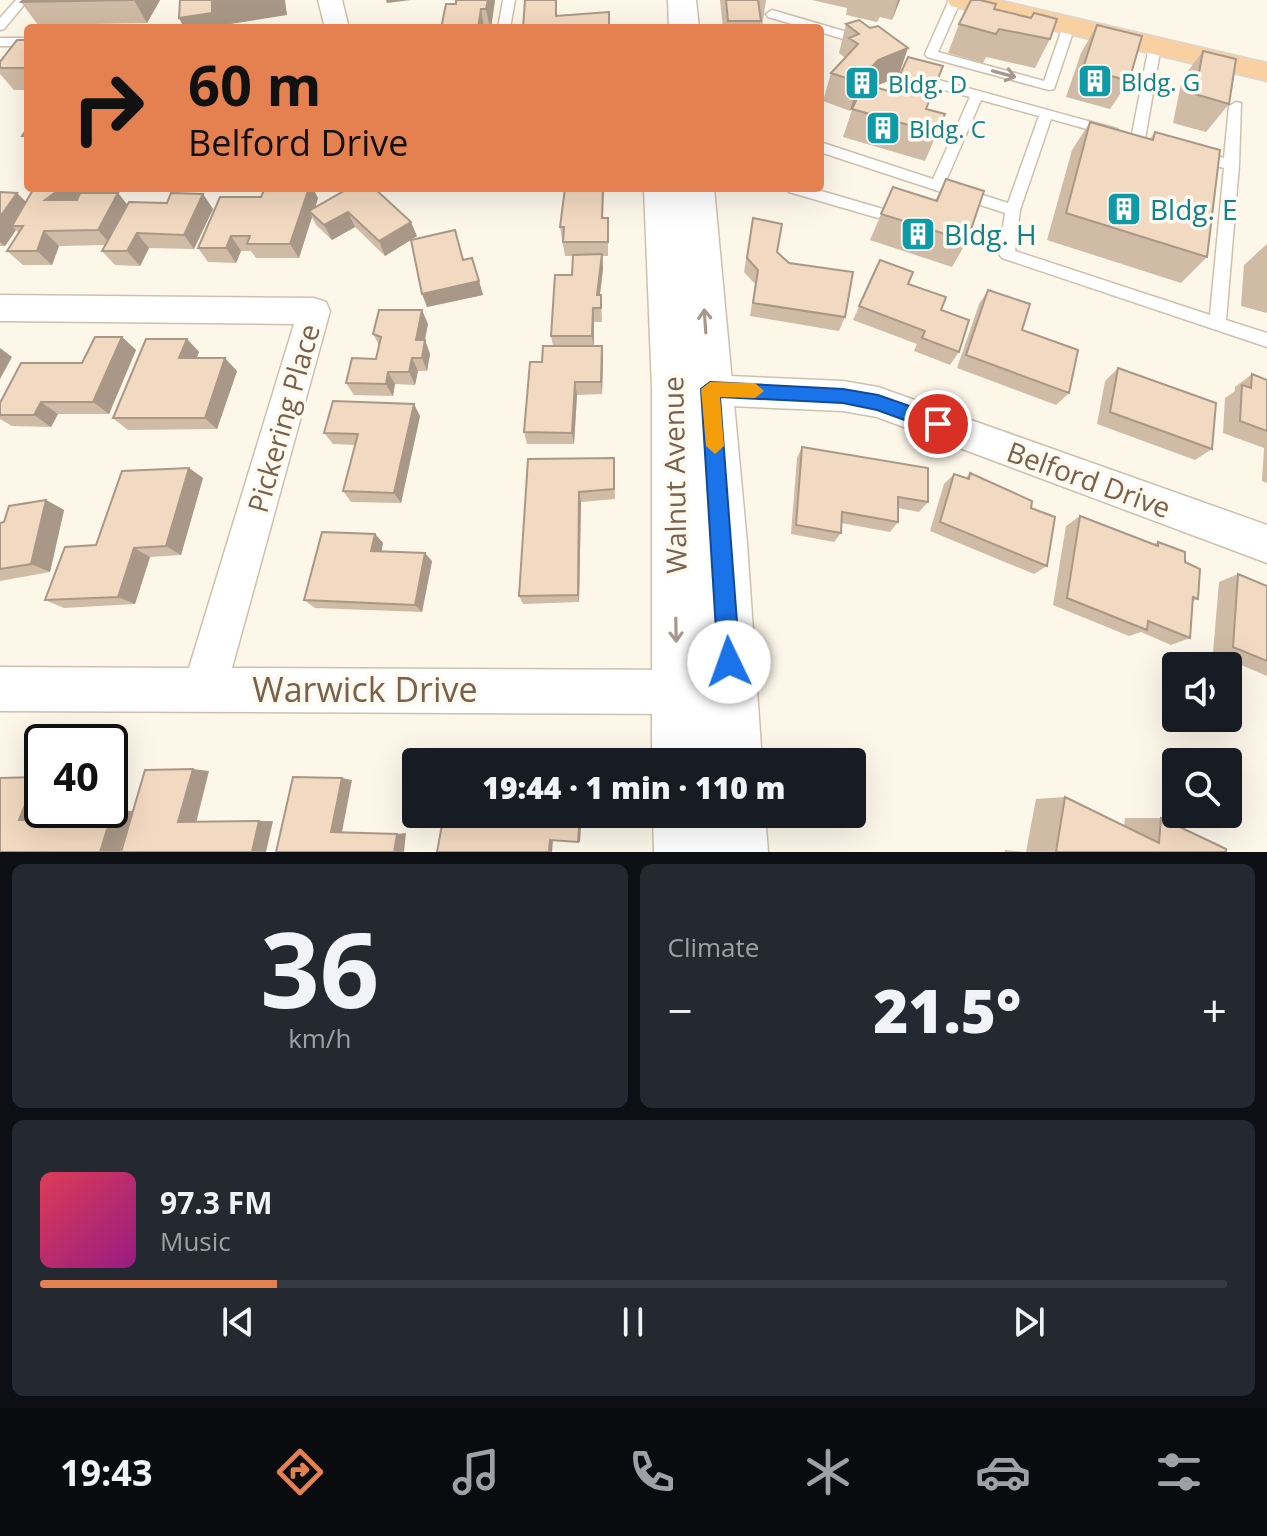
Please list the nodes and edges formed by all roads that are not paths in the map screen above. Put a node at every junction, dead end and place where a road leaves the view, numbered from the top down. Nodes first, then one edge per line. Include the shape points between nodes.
1 (22, 0) edge
2 (330, 0) edge
3 (509, 0) edge
4 (682, 0) edge
5 (958, 0) edge
6 (772, 14) dead end
7 (336, 24) edge
8 (505, 24) edge
9 (684, 24) edge
10 (806, 24) edge
11 (0, 26) edge
12 (1069, 26) junction
13 (824, 29) edge
14 (0, 42) edge
15 (24, 42) edge
16 (881, 46) edge
17 (1155, 46) junction
18 (904, 64) edge
19 (1267, 72) edge
20 (977, 95) junction
21 (1236, 106) edge
22 (1046, 114) junction
23 (824, 148) edge
24 (1178, 150) edge
25 (1232, 165) junction
26 (937, 185) junction
27 (663, 192) edge
28 (696, 192) edge
29 (807, 192) edge
30 (1013, 210) junction
31 (878, 213) edge
32 (0, 308) edge
33 (1217, 324) junction
34 (1267, 340) edge
35 (692, 389) junction
36 (1267, 544) edge
37 (205, 688) junction
38 (0, 689) edge
39 (677, 692) junction
40 (730, 692) junction
41 (679, 748) edge
42 (733, 748) edge
43 (683, 828) edge
44 (737, 828) edge
45 (684, 852) edge
46 (738, 852) edge

1 - 11 lane
2 - 7 street
3 - 8 lane
4 - 9 street
5 - 12 highway
5 -> 12 lane via 931,54 1049,86
6 - 10 lane
12 - 17 highway
13 - 16 lane
14 - 15 lane
17 - 19 highway
17 - 22 lane via 1145,141
18 - 20 lane via 912,77
20 - 22 lane
20 - 26 lane
21 - 25 lane
22 - 30 lane
23 - 26 lane
24 - 25 lane
25 - 33 lane
26 - 30 lane
27 - 35 street, Walnut Avenue
35 -> 28 street, Walnut Avenue
29 - 31 lane
30 - 33 lane via 1007,254
32 - 37 street, Pickering Place via 314,311
33 - 34 lane
35 - 36 street, Belford Drive via 878,402
35 -> 39 street, Walnut Avenue
35 - 40 street, Walnut Avenue
37 - 38 street, Warwick Drive
37 - 39 street, Warwick Drive
39 - 40 street, Warwick Drive
39 - 41 street, Walnut Avenue
40 - 42 street, Walnut Avenue
43 - 45 street
44 - 46 street

